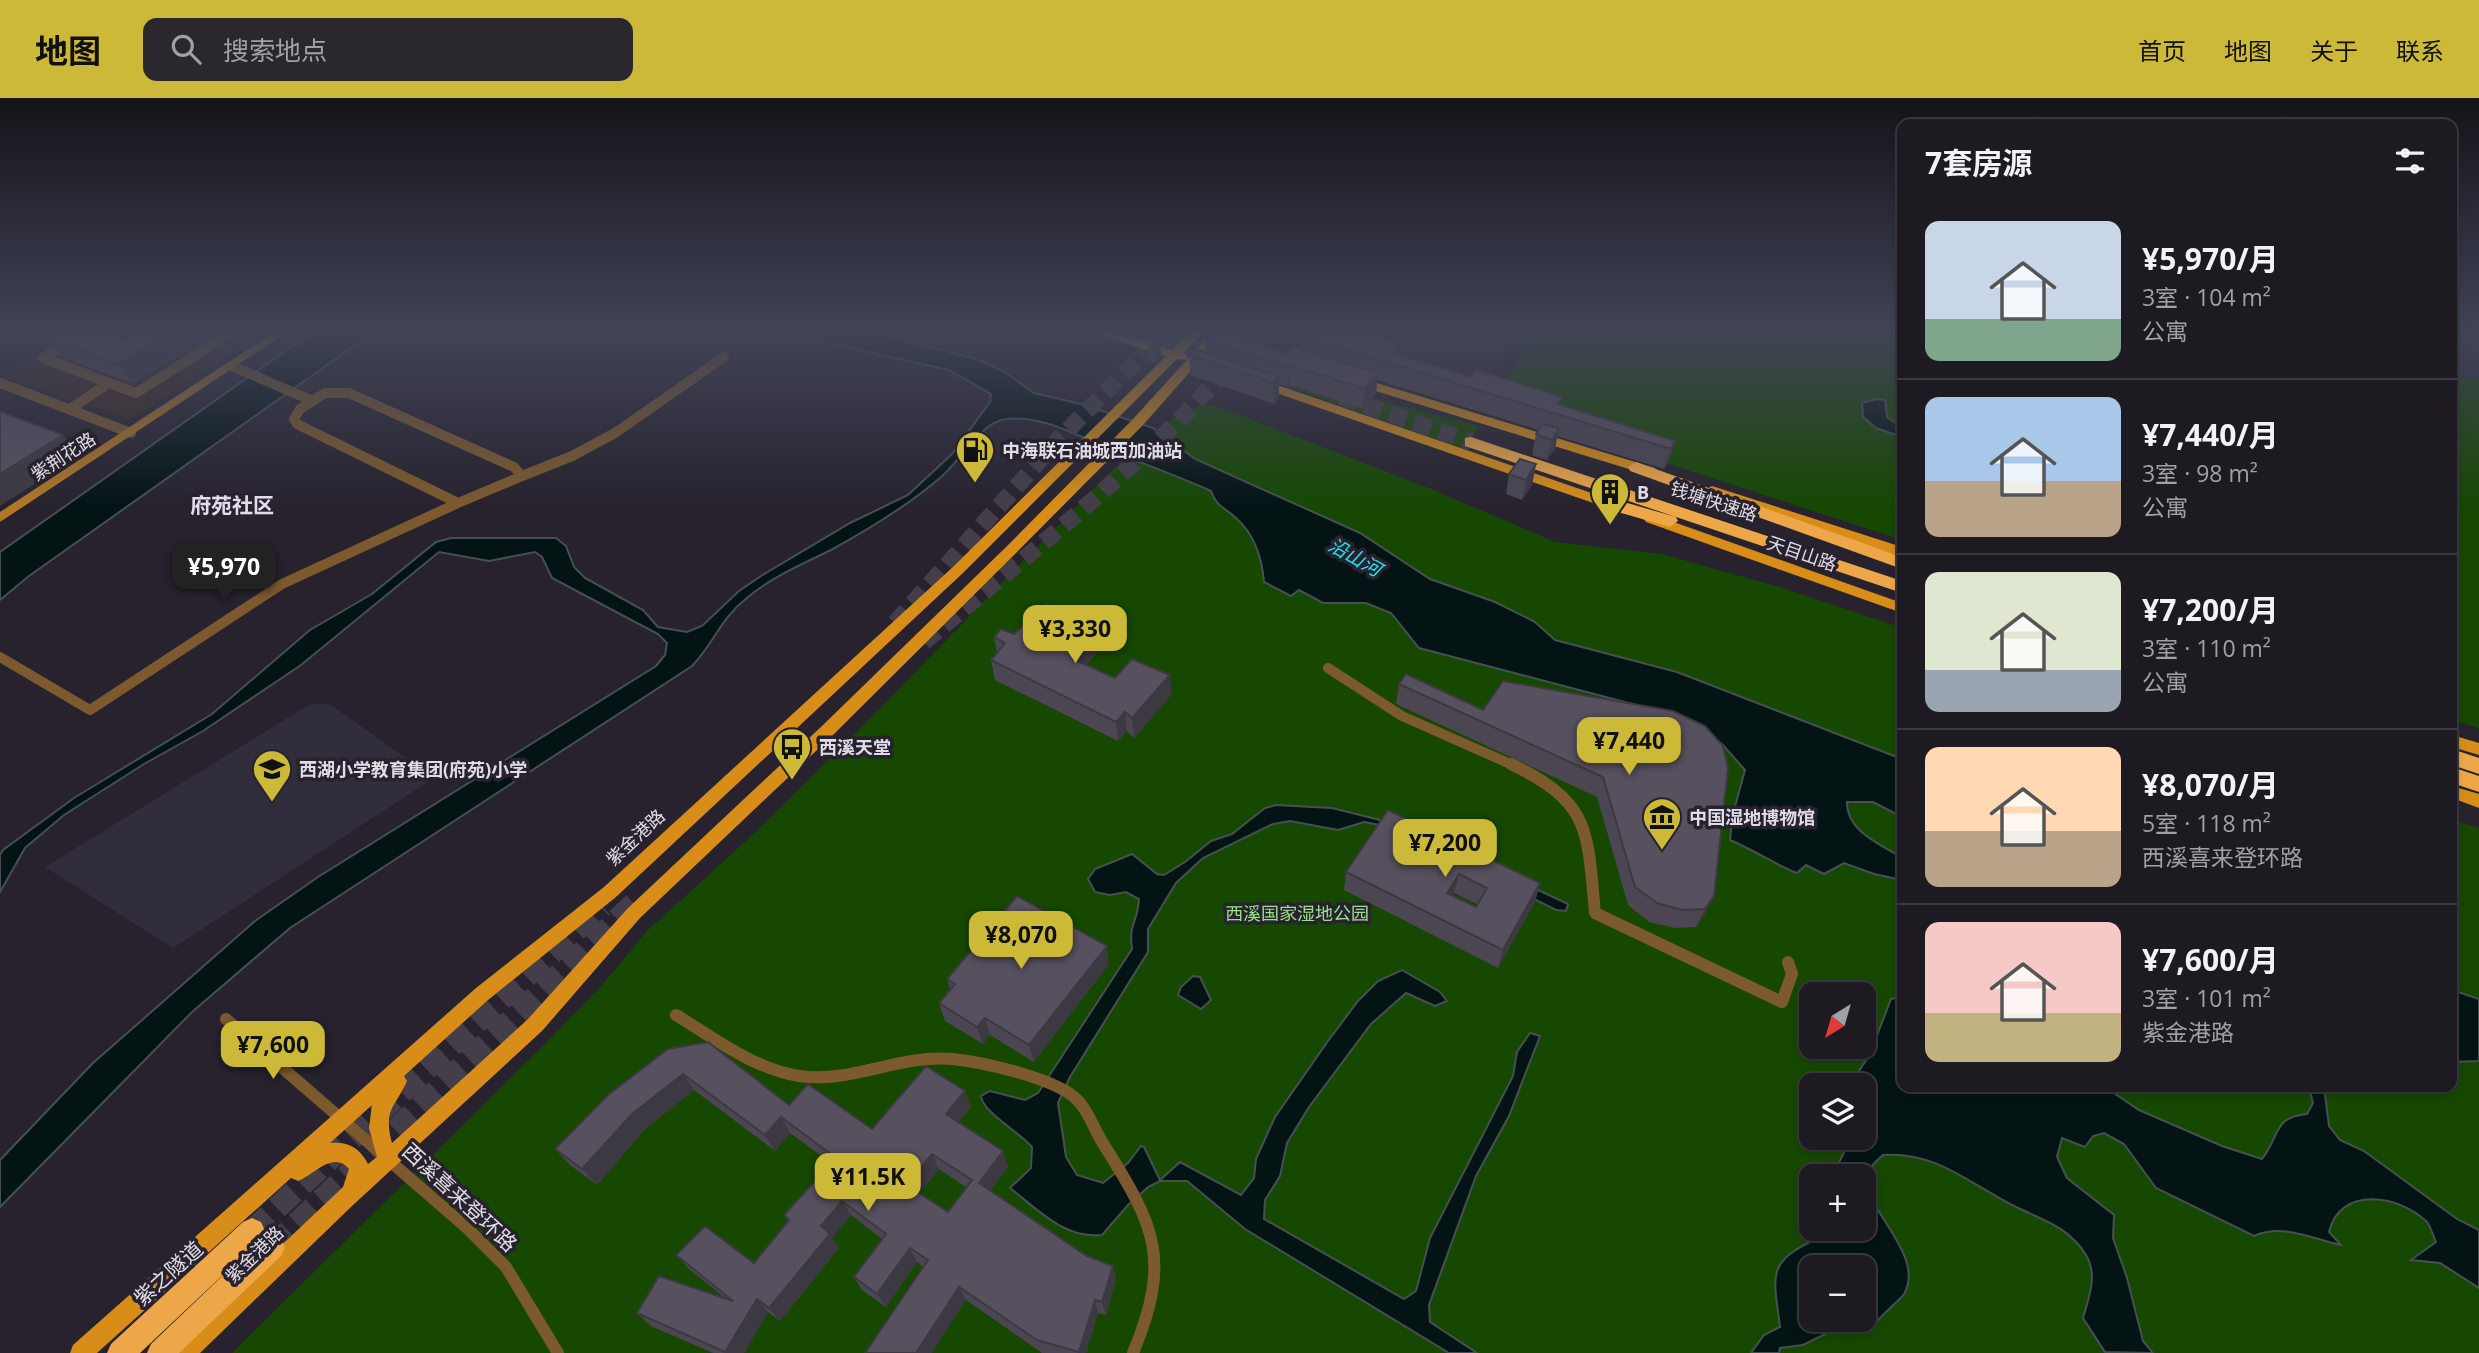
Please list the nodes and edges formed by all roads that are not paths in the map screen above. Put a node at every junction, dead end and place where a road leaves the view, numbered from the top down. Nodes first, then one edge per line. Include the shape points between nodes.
1 (18, 390) edge
2 (99, 390) edge
3 (196, 390) edge
4 (286, 390) edge
5 (677, 390) edge
6 (1141, 390) edge
7 (1173, 390) edge
8 (1279, 390) edge
9 (1384, 390) edge
10 (313, 401) junction
11 (70, 409) junction
12 (131, 433) junction
13 (1474, 438) joint
14 (1636, 467) junction
15 (522, 476) junction
16 (458, 503) junction
17 (1617, 506) junction
18 (0, 518) edge
19 (1897, 550) edge
20 (1897, 562) edge
21 (1897, 573) edge
22 (1897, 585) edge
23 (1897, 596) edge
24 (1897, 606) edge
25 (0, 657) edge
26 (1328, 668) dead end
27 (2457, 742) edge
28 (2479, 749) edge
29 (2457, 759) edge
30 (2479, 766) edge
31 (2457, 777) edge
32 (2479, 784) edge
33 (2457, 794) edge
34 (2479, 801) edge
35 (542, 946) junction
36 (1793, 969) dead end
37 (676, 1015) dead end
38 (226, 1018) dead end
39 (342, 1118) junction
40 (388, 1160) junction
41 (345, 1199) junction
42 (82, 1353) edge
43 (91, 1353) edge
44 (120, 1353) edge
45 (160, 1353) edge
46 (184, 1353) edge
47 (558, 1353) edge
48 (1133, 1353) edge

1 - 11 street
2 - 11 street
3 - 12 street, 紫荆花路
4 - 10 street
5 - 15 street via 615,433
6 - 35 main road, 紫金港路 via 930,597 610,892
7 - 40 main road, 紫金港路 via 829,729 634,913 535,1025
8 - 17 main road, 天目山路
9 - 14 main road, 天目山路
10 - 15 street via 325,393 349,393 514,467
10 - 16 street via 300,410 296,424
11 - 12 street
12 - 18 street, 紫荆花路
13 - 21 highway, 钱塘快速路
13 - 22 highway, 钱塘快速路
14 - 19 main road, 天目山路
14 - 20 highway
15 - 16 street
16 - 25 street via 282,584 90,710
17 - 23 highway via 1804,562
17 - 24 main road, 天目山路
26 - 36 street via 1412,722 1567,796 1585,835 1595,913 1782,1002
27 - 28 main road
29 - 30 highway
31 - 32 highway
33 - 34 main road
35 - 39 main road, 紫金港路
35 - 40 main road via 386,1094 378,1122
37 - 48 street via 750,1058 796,1075 853,1074 918,1058 953,1059 1074,1097 1129,1183 1145,1214 1152,1242 1152,1284
38 - 39 street, 西溪喜来登环路
39 - 40 street, 西溪喜来登环路
39 - 42 main road, 紫金港路
40 - 41 main road, 紫金港路
40 - 47 street, 西溪喜来登环路 via 506,1267
41 - 43 main road via 360,1173 356,1160 343,1152 313,1159
41 - 46 main road, 紫金港路
44 - 45 highway, 紫之隧道 via 262,1239

